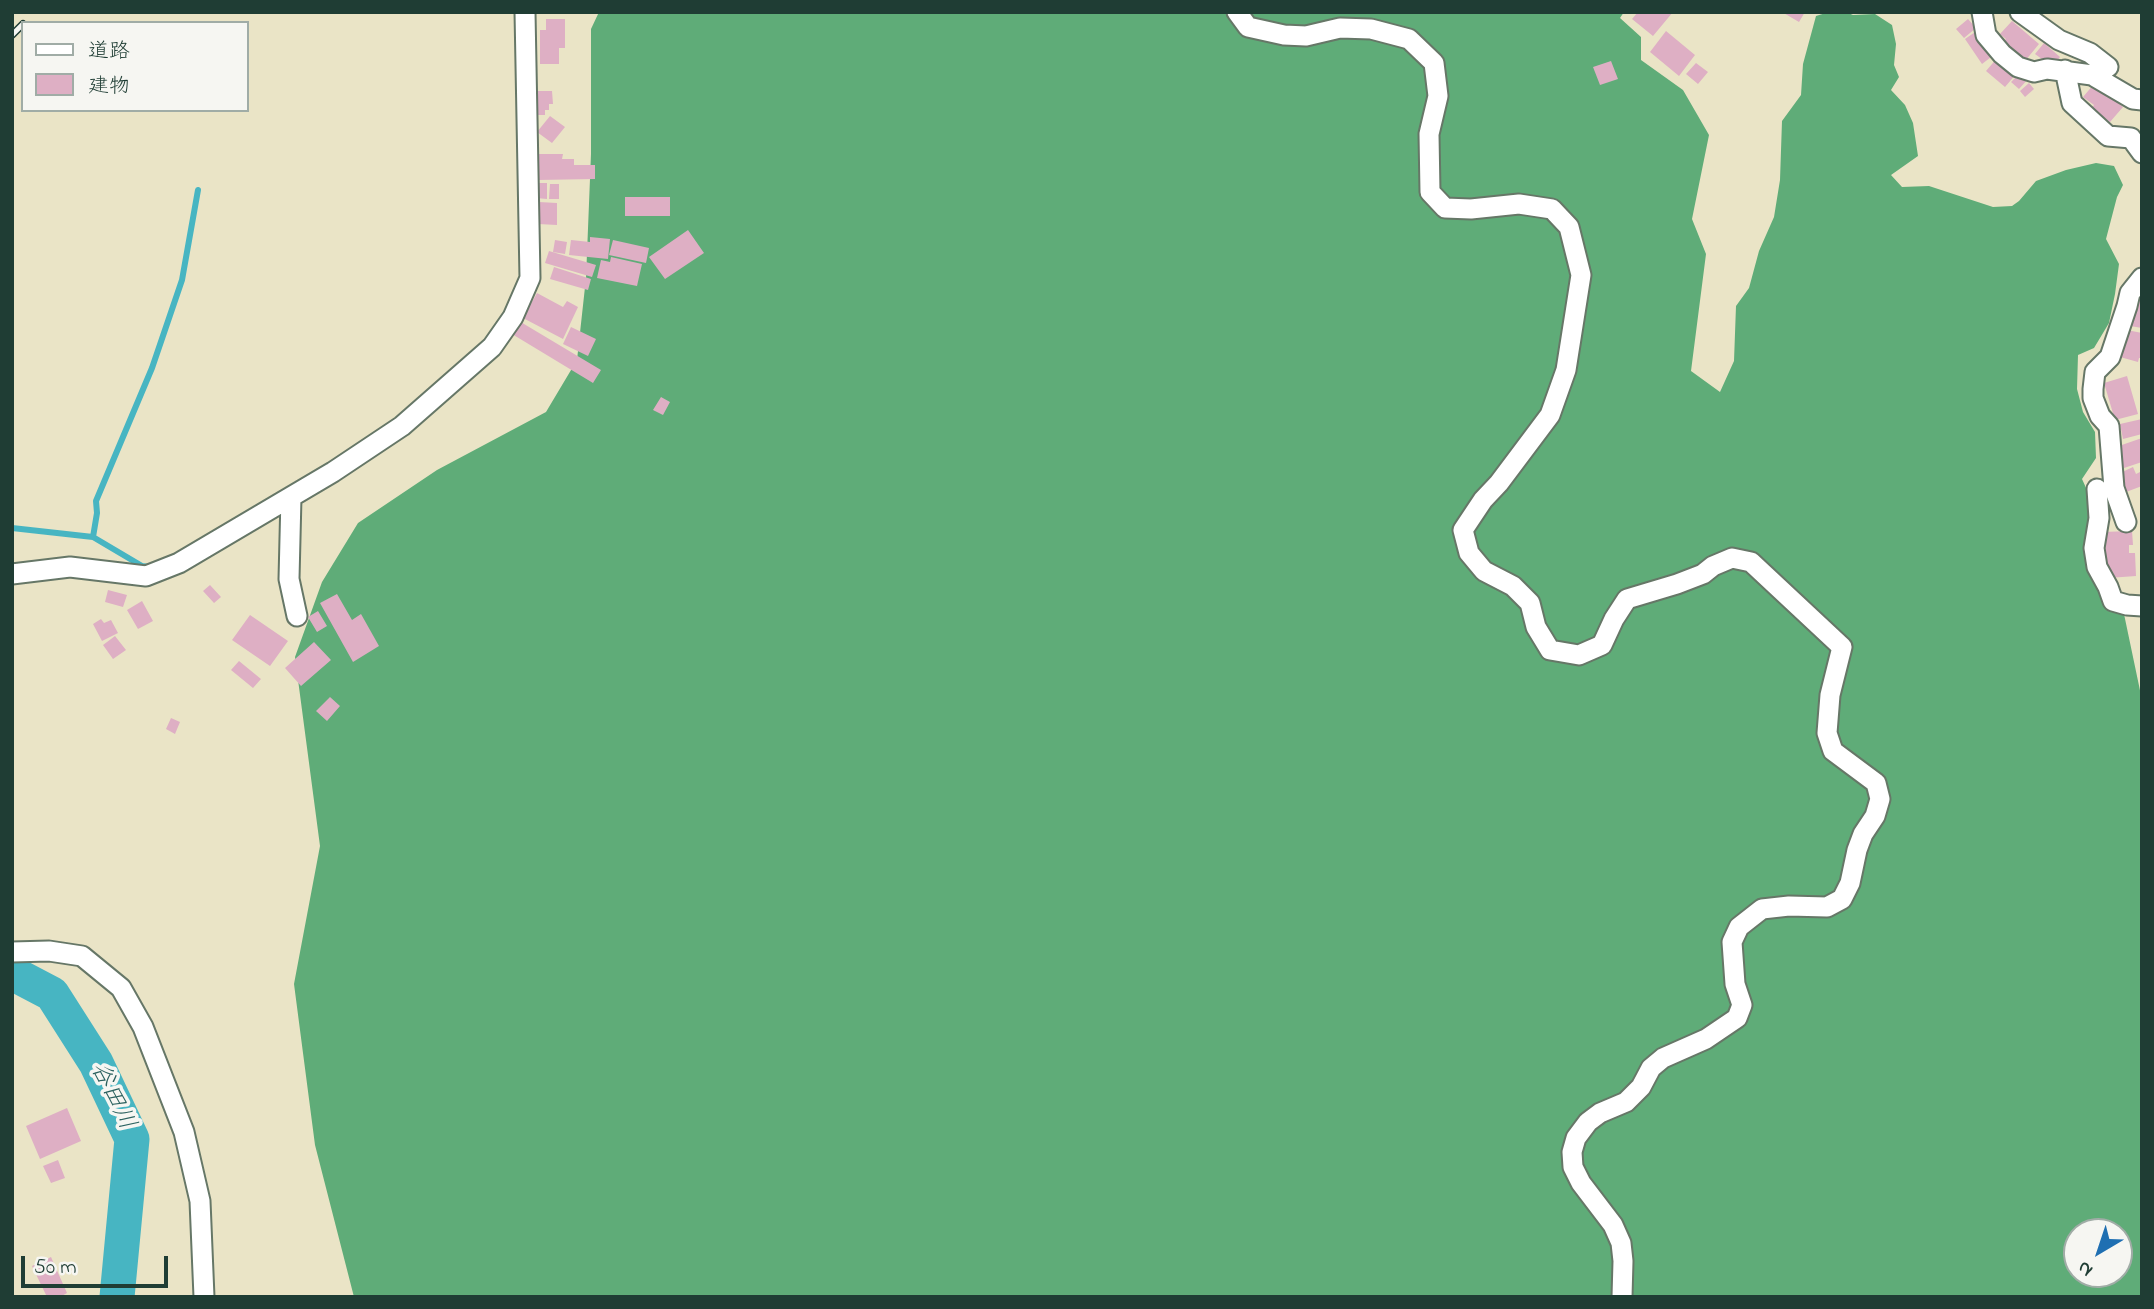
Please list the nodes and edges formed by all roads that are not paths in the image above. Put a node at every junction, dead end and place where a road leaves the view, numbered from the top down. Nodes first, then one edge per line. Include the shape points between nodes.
1 (525, 12) edge
2 (1237, 12) edge
3 (1982, 12) edge
4 (2020, 12) edge
5 (2108, 67) dead end
6 (2065, 71) junction
7 (2142, 100) edge
8 (2142, 153) edge
9 (2142, 278) edge
10 (2097, 489) dead end
11 (291, 497) junction
12 (2126, 522) dead end
13 (12, 574) edge
14 (2142, 606) edge
15 (297, 616) dead end
16 (12, 952) edge
17 (204, 1297) edge
18 (1622, 1297) edge

1 - 11 street via 530,278 513,317 492,347 402,426
2 - 18 street via 1248,27 1284,35 1307,36 1340,28 1371,29 1409,39 1434,63 1438,96 1429,134 1430,192 1445,208 1519,204 1552,209 1569,227 1581,275 1566,370 1549,415 1463,530 1469,553 1485,572 1513,586 1530,603 1536,627 1550,650 1579,655 1602,645 1627,599 1703,574 1732,558 1751,562 1842,647 1829,695 1827,733 1833,751 1875,783 1880,799 1842,899 1827,907 1762,909 1739,928 1732,942 1735,984 1742,1005 1737,1018 1706,1040 1663,1058 1626,1102 1600,1113 1576,1138 1573,1167 1621,1243
3 - 6 street via 1986,35 2018,68
4 - 5 street
6 - 7 street via 2092,75
6 - 8 street via 2072,103 2108,136 2126,135
9 - 12 street via 2130,293 2107,362 2095,372 2093,389 2100,416 2109,426 2114,488
10 - 14 street via 2097,567 2113,601
11 - 13 street via 179,563 146,576 70,568
11 - 15 street via 289,579
16 - 17 street via 82,956 121,988 138,1017 184,1132 200,1201

